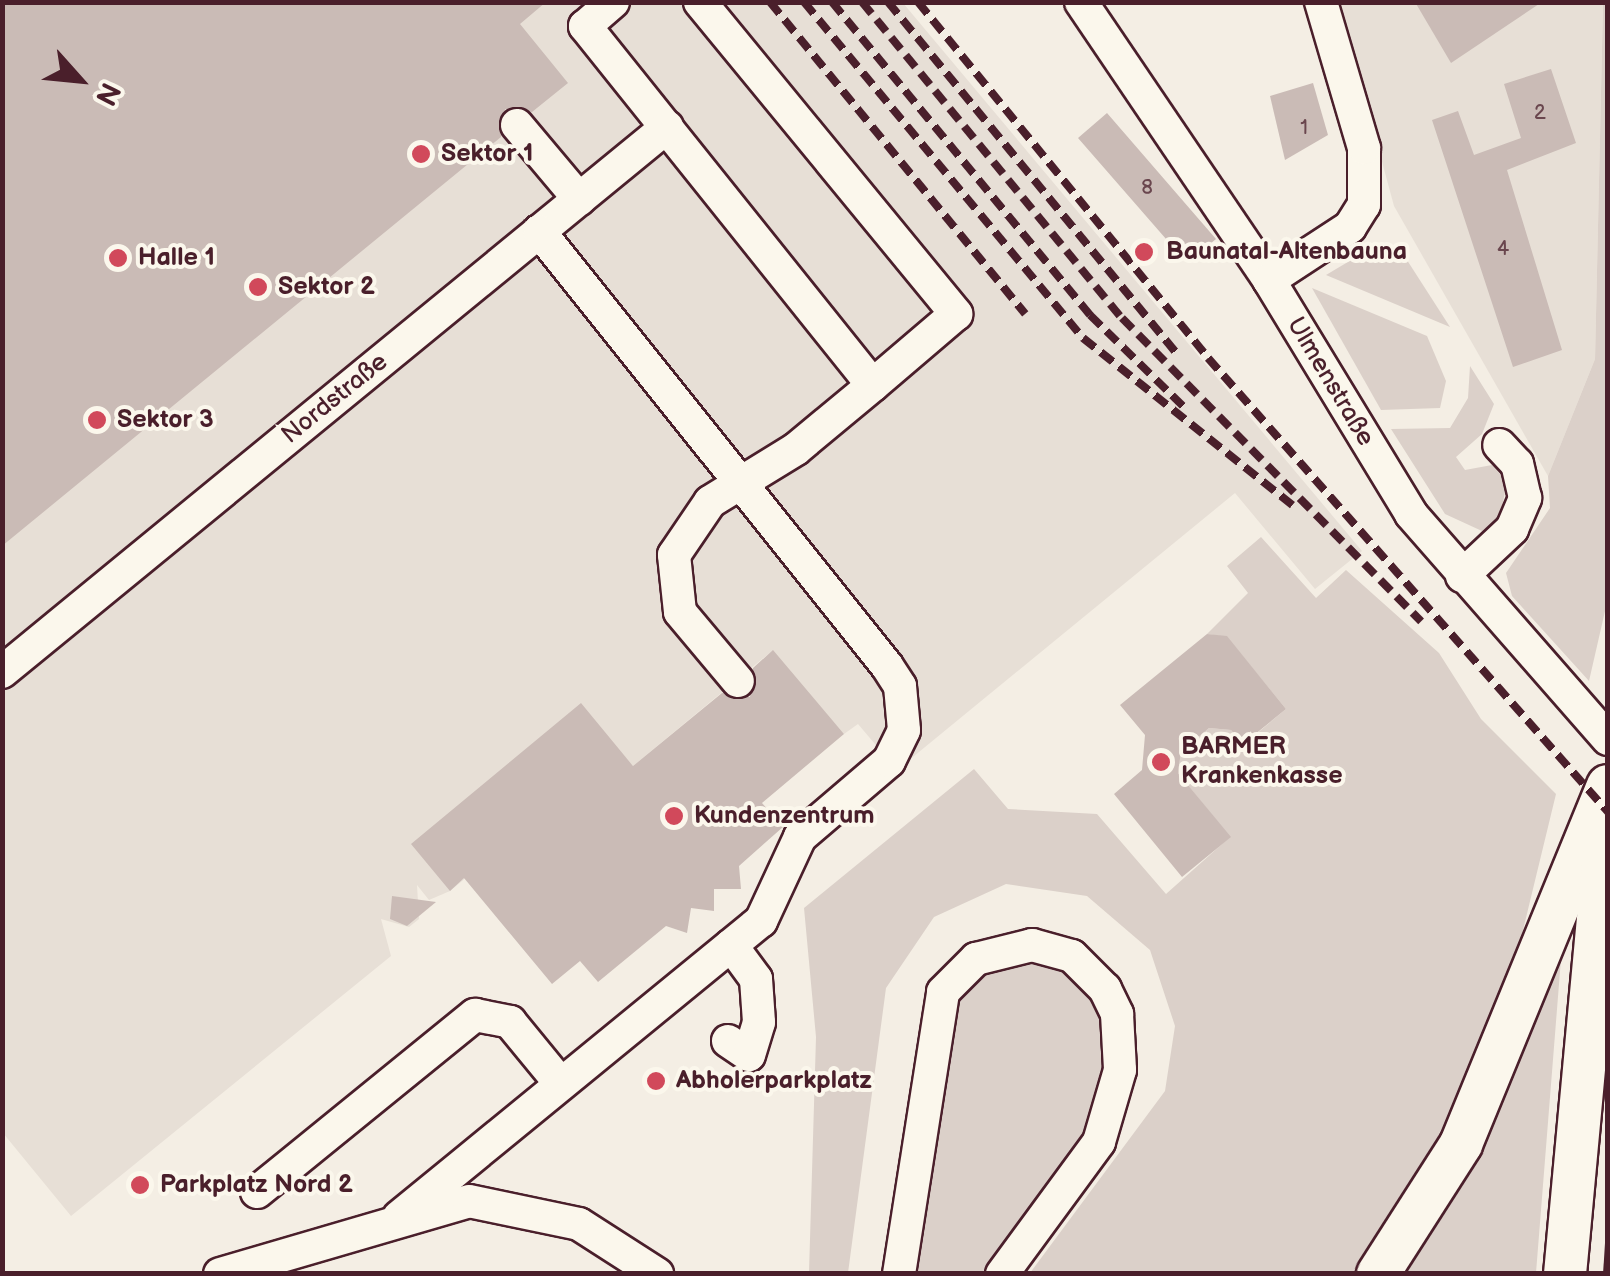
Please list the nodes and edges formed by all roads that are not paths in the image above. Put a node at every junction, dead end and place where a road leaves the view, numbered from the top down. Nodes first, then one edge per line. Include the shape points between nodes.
1 (613, 2) edge
2 (700, 2) edge
3 (1080, 2) edge
4 (1322, 2) edge
5 (517, 124) dead end
6 (667, 126) junction
7 (579, 198) junction
8 (539, 231) junction
9 (1269, 280) junction
10 (872, 384) junction
11 (1499, 445) dead end
12 (742, 482) junction
13 (1462, 576) junction
14 (2, 672) edge
15 (738, 680) dead end
16 (1608, 740) edge
17 (1608, 786) edge
18 (1608, 814) edge
19 (731, 944) junction
20 (728, 1040) dead end
21 (560, 1084) junction
22 (258, 1192) dead end
23 (398, 1217) junction
24 (220, 1274) edge
25 (657, 1274) edge
26 (899, 1274) edge
27 (1002, 1274) edge
28 (1378, 1274) edge
29 (1566, 1274) edge

1 - 6 street via 585,26
2 - 10 street via 956,314
3 - 9 street, Ulmenstraße
4 - 9 street via 1364,148 1364,205 1350,228
5 - 7 street
6 - 7 street, Nordstraße
6 - 10 street
7 - 8 street, Nordstraße
8 - 12 street
8 - 14 street, Nordstraße
9 - 13 street, Ulmenstraße via 1411,514
10 - 12 street
11 - 13 street via 1517,464 1524,498 1512,528
12 - 15 street via 690,524 674,555 672,591
12 - 19 street via 887,666 905,714 890,762 800,837 761,920
13 - 16 street, Ulmenstraße
17 - 28 main road via 1462,1144
18 - 29 main road
19 - 20 street via 756,979 760,1022 749,1054
19 - 21 street
21 - 22 street via 510,1022 474,1015
21 - 23 street
23 - 24 street
23 - 25 street via 469,1201 543,1210 613,1239
26 - 27 street via 942,992 976,959 1032,945 1072,956 1105,989 1120,1070 1099,1142

